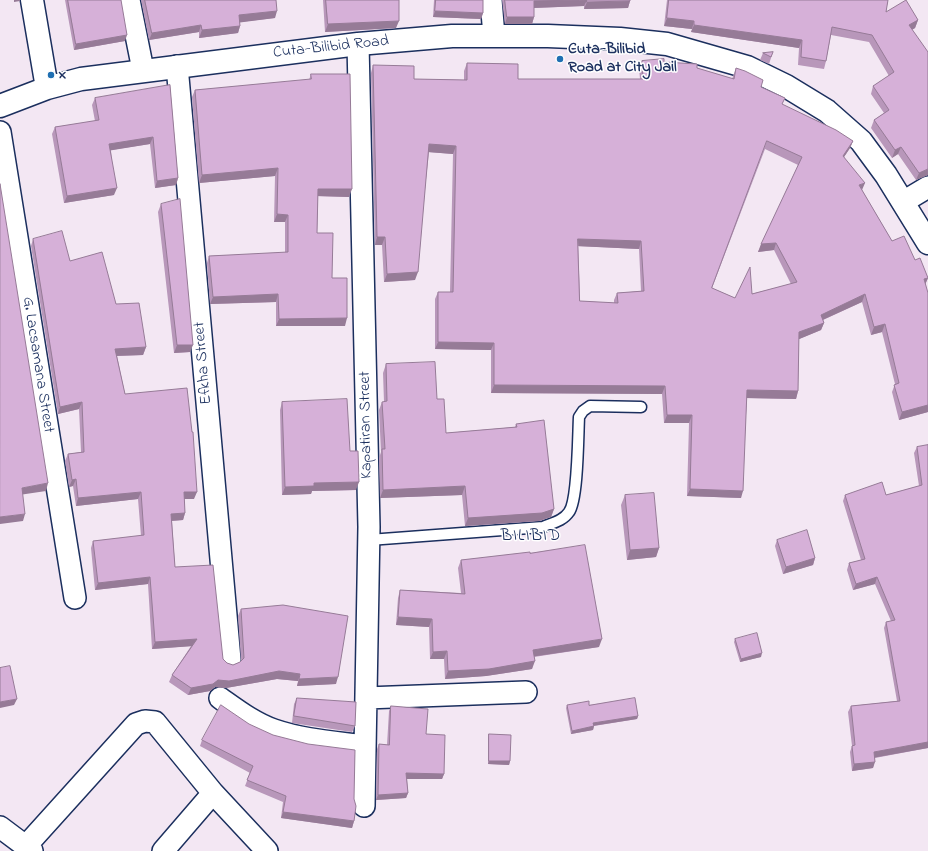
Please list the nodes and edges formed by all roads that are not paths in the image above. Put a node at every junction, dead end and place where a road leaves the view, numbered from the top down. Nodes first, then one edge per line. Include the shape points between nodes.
1 (32, 0) edge
2 (129, 0) edge
3 (491, 0) edge
4 (494, 36) junction
5 (358, 44) junction
6 (177, 66) junction
7 (143, 70) junction
8 (47, 88) junction
9 (0, 106) edge
10 (0, 132) edge
11 (928, 187) edge
12 (903, 202) junction
13 (928, 243) edge
14 (641, 407) dead end
15 (369, 540) junction
16 (75, 598) dead end
17 (230, 660) dead end
18 (526, 692) dead end
19 (220, 698) dead end
20 (366, 698) junction
21 (365, 746) junction
22 (213, 793) junction
23 (364, 806) dead end
24 (0, 827) edge
25 (28, 849) edge
26 (163, 851) edge
27 (267, 851) edge

1 - 8 street
2 - 7 street
3 - 4 street
4 - 5 street, Cuta-Bilibid Road via 452,36
4 - 12 street, Cuta-Bilibid Road via 620,39 667,44 747,67 786,86 827,111 862,141
5 - 6 street, Cuta-Bilibid Road
5 - 15 street, Kapatiran Street
6 - 7 street, Cuta-Bilibid Road
6 - 17 street, Efkha Street
7 - 8 street, Cuta-Bilibid Road via 81,79
8 - 9 street, Cuta-Bilibid Road
10 - 16 street, G. Lacsamana Street
11 - 12 street
12 - 13 street, Cuta-Bilibid Road
14 - 15 lane via 590,406 583,411 579,417 574,498 570,511 563,518 542,527
15 - 20 street, Kapatiran Street
18 - 20 street
19 - 21 street via 246,716 273,729 302,738
20 - 21 street, Kapatiran Street
21 - 23 street, Kapatiran Street
22 - 25 street via 155,722 145,721 136,724
22 - 26 street
22 - 27 street
24 - 25 street

